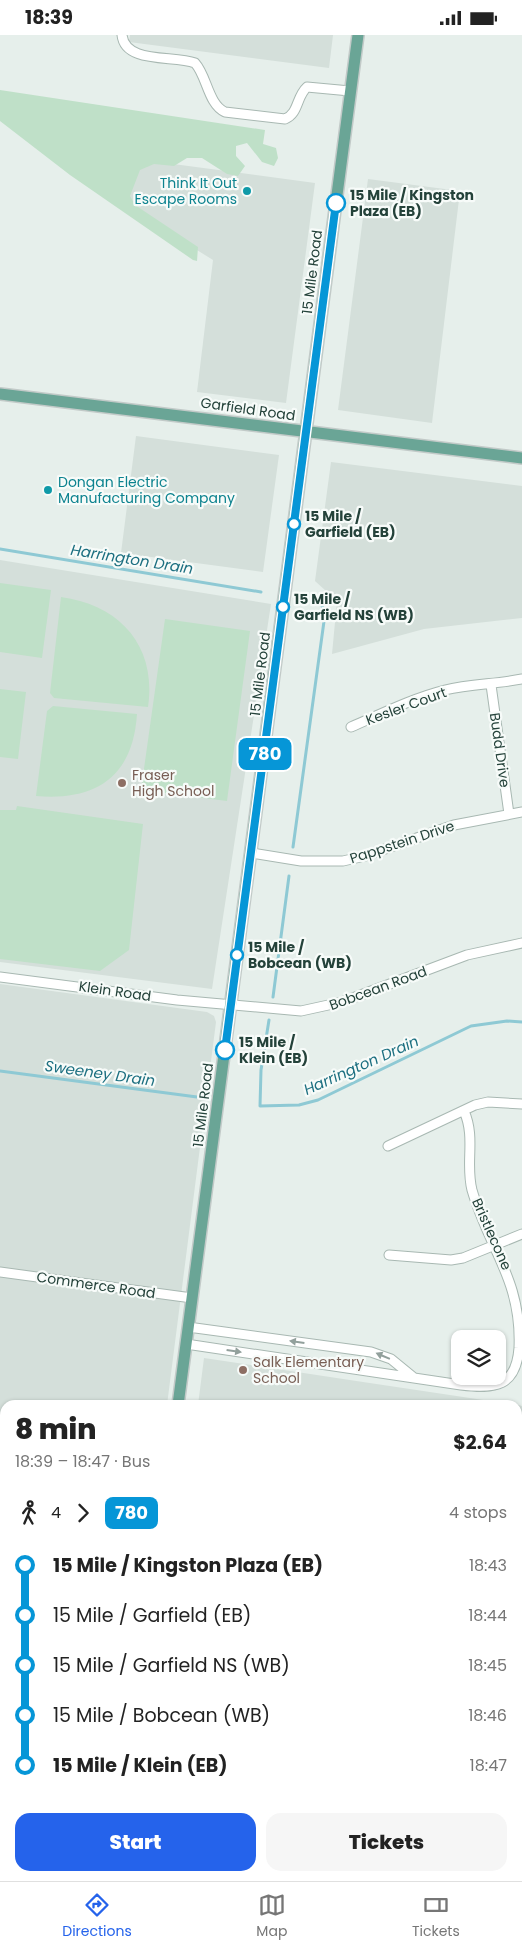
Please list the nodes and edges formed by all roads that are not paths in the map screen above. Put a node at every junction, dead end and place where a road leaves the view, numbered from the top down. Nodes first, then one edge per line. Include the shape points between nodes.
1 (358, 35) edge
2 (122, 37) edge
3 (350, 91) junction
4 (0, 394) edge
5 (307, 432) junction
6 (522, 458) edge
7 (522, 679) edge
8 (491, 685) junction
9 (351, 727) dead end
10 (522, 812) edge
11 (509, 814) junction
12 (252, 853) junction
13 (522, 943) edge
14 (0, 977) edge
15 (231, 1004) junction
16 (522, 1104) edge
17 (464, 1111) junction
18 (388, 1146) dead end
19 (522, 1234) edge
20 (496, 1244) junction
21 (389, 1255) dead end
22 (0, 1273) edge
23 (192, 1298) junction
24 (521, 1319) edge
25 (188, 1327) junction
26 (186, 1344) junction
27 (415, 1379) junction
28 (179, 1400) edge

1 - 3 main road, 15 Mile Road
2 - 3 street via 132,53 195,63 201,69 218,108 225,112 285,119 293,113 306,87
3 - 5 main road, 15 Mile Road
4 - 5 main road, Garfield Road
5 - 6 main road, Garfield Road
5 - 12 main road, 15 Mile Road
7 - 8 street, Kesler Court
8 - 9 street, Kesler Court via 427,695
8 - 11 street, Budd Drive
10 - 11 street, Pappstein Drive
11 - 12 street, Pappstein Drive via 454,825 343,861 301,861
12 - 15 main road, 15 Mile Road
13 - 15 street, Bobcean Road via 467,955 323,1008 284,1011
14 - 15 street, Klein Road
15 - 23 main road, 15 Mile Road
16 - 17 street via 488,1101
17 - 18 street
17 - 20 street, Bristlecone via 471,1133 472,1187
19 - 20 street
20 - 21 street via 451,1260
20 - 24 street, Bristlecone via 516,1291
22 - 23 street, Commerce Road
23 - 25 main road, 15 Mile Road
24 - 27 street, Bristlecone via 518,1357 512,1375 505,1381 483,1388
25 - 26 main road, 15 Mile Road
27 -> 25 street via 391,1359 377,1353
26 -> 27 street, Bristlecone
26 - 28 main road, 15 Mile Road

